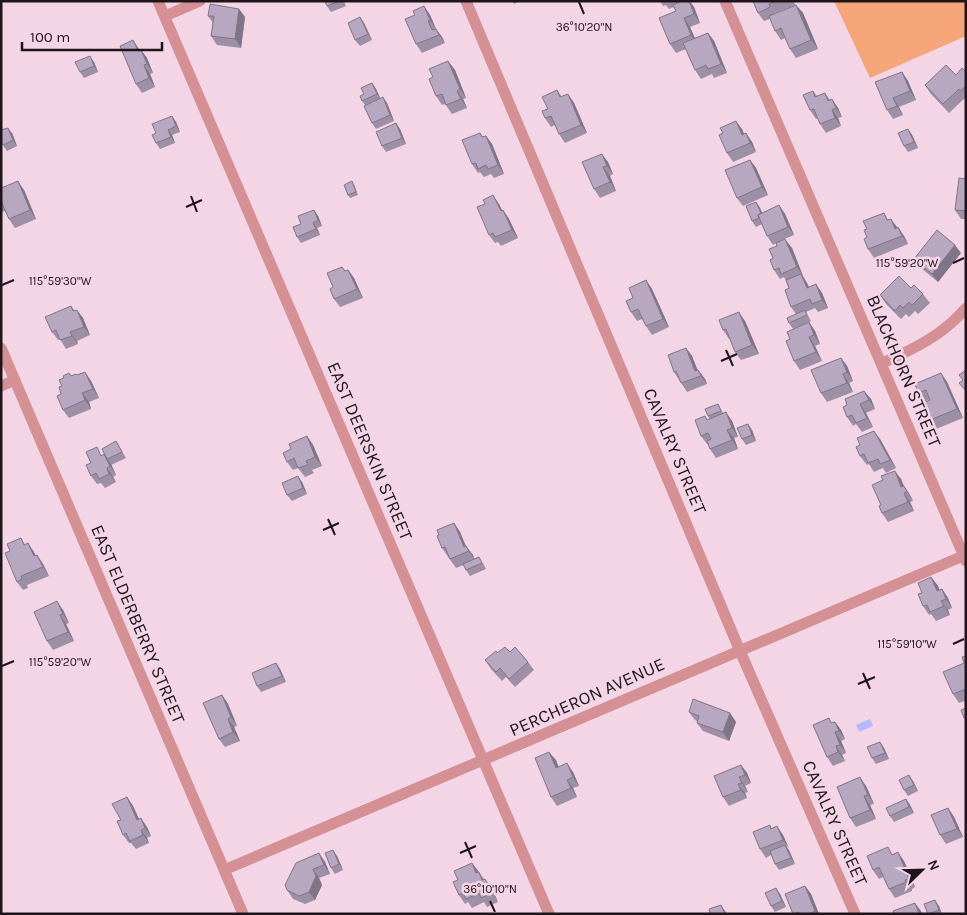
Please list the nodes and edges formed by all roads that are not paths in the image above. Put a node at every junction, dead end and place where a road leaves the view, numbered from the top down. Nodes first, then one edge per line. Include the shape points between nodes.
1 (158, 1) edge
2 (200, 1) edge
3 (466, 1) edge
4 (725, 1) edge
5 (165, 16) junction
6 (966, 308) edge
7 (1, 348) edge
8 (882, 363) junction
9 (15, 380) junction
10 (1, 386) edge
11 (965, 558) edge
12 (740, 651) junction
13 (484, 761) junction
14 (224, 870) junction
15 (243, 914) edge
16 (549, 914) edge
17 (855, 914) edge

1 - 5 street, EAST DEERSKIN STREET
2 - 5 street
3 - 12 street, CAVALRY STREET
4 - 8 street, BLACKHORN STREET
5 - 13 street, EAST DEERSKIN STREET
6 - 8 street via 942,332 918,348
7 - 9 street, EAST ELDERBERRY STREET
8 - 11 street, BLACKHORN STREET
9 - 10 street
9 - 14 street, EAST ELDERBERRY STREET
11 - 12 street, PERCHERON AVENUE
12 - 13 street, PERCHERON AVENUE
12 - 17 street, CAVALRY STREET
13 - 14 street, PERCHERON AVENUE
13 - 16 street, EAST DEERSKIN STREET
14 - 15 street, EAST ELDERBERRY STREET

